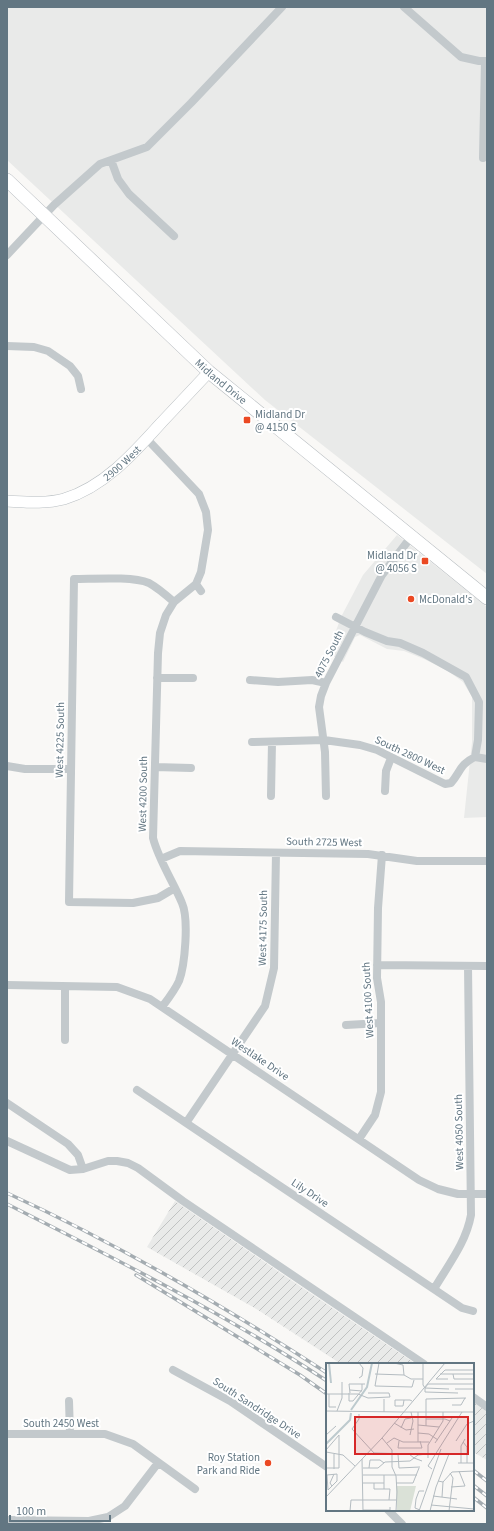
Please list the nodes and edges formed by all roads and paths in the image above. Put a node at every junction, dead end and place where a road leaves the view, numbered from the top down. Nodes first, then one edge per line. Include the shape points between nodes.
1 (282, 7) edge
2 (404, 7) edge
3 (486, 61) edge
4 (483, 158) dead end
5 (111, 160) junction
6 (7, 180) edge
7 (44, 216) junction
8 (174, 236) dead end
9 (7, 254) edge
10 (7, 346) edge
11 (209, 372) junction
12 (80, 389) dead end
13 (147, 439) junction
14 (7, 501) edge
15 (411, 537) junction
16 (196, 584) junction
17 (201, 591) dead end
18 (487, 598) edge
19 (174, 602) junction
20 (336, 617) dead end
21 (355, 627) junction
22 (157, 678) junction
23 (193, 678) dead end
24 (250, 680) dead end
25 (326, 683) junction
26 (324, 740) junction
27 (252, 742) dead end
28 (272, 742) junction
29 (475, 757) junction
30 (391, 758) junction
31 (487, 759) edge
32 (7, 766) edge
33 (155, 767) junction
34 (191, 768) dead end
35 (71, 769) junction
36 (385, 791) dead end
37 (271, 796) dead end
38 (326, 796) dead end
39 (276, 853) junction
40 (382, 855) junction
41 (161, 859) junction
42 (487, 861) edge
43 (175, 888) junction
44 (377, 966) junction
45 (468, 966) junction
46 (487, 966) edge
47 (7, 985) edge
48 (65, 986) junction
49 (162, 1007) junction
50 (381, 1023) junction
51 (346, 1025) dead end
52 (66, 1040) dead end
53 (232, 1054) junction
54 (137, 1090) dead end
55 (7, 1103) edge
56 (186, 1123) junction
57 (359, 1139) junction
58 (7, 1142) edge
59 (83, 1169) junction
60 (471, 1194) junction
61 (487, 1194) edge
62 (434, 1289) junction
63 (473, 1311) dead end
64 (423, 1363) edge
65 (173, 1370) dead end
66 (474, 1399) edge
67 (70, 1401) dead end
68 (487, 1407) edge
69 (7, 1434) edge
70 (70, 1434) junction
71 (158, 1463) junction
72 (326, 1466) edge
73 (195, 1489) dead end
74 (389, 1511) edge
75 (7, 1520) edge
76 (402, 1524) edge

1 - 5 street via 147,146
2 - 3 street via 461,57
3 - 4 street
5 - 7 street via 100,164
5 - 8 street via 118,179 129,194
6 - 7 main road, Midland Drive
7 - 9 street
7 - 11 main road, Midland Drive
10 - 12 street via 34,347 48,351 70,366 78,376
11 - 13 street, 2900 West
11 - 15 main road, Midland Drive
13 - 14 street, 2900 West via 106,477 86,491 46,503
13 - 16 street via 199,494 206,512 208,530 201,572
15 - 18 main road, Midland Drive
15 - 21 street, 4075 South via 382,575
16 - 17 street
16 - 19 street, West 4200 South
19 - 22 street, West 4200 South via 160,632
19 - 35 street, West 4225 South via 148,583 132,579 74,579
20 - 21 street
21 - 25 street, 4075 South
21 - 29 street via 422,653 466,678 479,702
22 - 23 street
22 - 33 street, West 4200 South
24 - 25 street via 312,680
25 - 26 street, 4075 South via 319,707
26 - 28 street, South 2800 West
26 - 30 street, South 2800 West via 360,745
26 - 38 street, 4075 South
27 - 28 street, South 2800 West
28 - 37 street
29 - 30 street, South 2800 West via 464,764 451,783 445,784
29 - 31 street
30 - 36 street via 386,771
32 - 35 street via 25,769
33 - 34 street
33 - 41 street, West 4200 South via 153,838
35 - 43 street, West 4225 South via 69,902 133,903 158,898
39 - 40 street, South 2725 West
39 - 41 street, South 2725 West via 180,851
39 - 53 street, West 4175 South via 274,968 265,1006
40 - 42 street, South 2725 West via 417,860
40 - 44 street, West 4100 South
41 - 43 street, West 4200 South
43 - 49 street, West 4200 South via 183,904 186,925 183,966 178,982
44 - 45 street
44 - 50 street, West 4100 South
45 - 46 street
45 - 60 street, West 4050 South
47 - 48 street, Westlake Drive
48 - 49 street, Westlake Drive via 117,987 150,999
48 - 52 street
49 - 53 street, Westlake Drive
50 - 51 street
50 - 57 street, West 4100 South via 381,1092 375,1115
53 - 56 street, West 4175 South
53 - 57 street, Westlake Drive
54 - 56 street, Lily Drive
55 - 59 street via 68,1144 78,1155
56 - 62 street, Lily Drive
57 - 60 street, Westlake Drive via 419,1180 458,1194
58 - 59 street via 70,1170
59 - 64 street via 108,1161 138,1168
60 - 61 street, Westlake Drive
60 - 62 street, West 4050 South via 468,1230
62 - 63 street, Lily Drive via 462,1308
65 - 72 street, South Sandridge Drive via 230,1401
66 - 68 street
67 - 70 street
69 - 70 street, South 2450 West
70 - 71 street, South 2450 West via 105,1434 133,1444
71 - 73 street, South 2450 West
71 - 75 street via 125,1506 108,1517 89,1521
74 - 76 street

